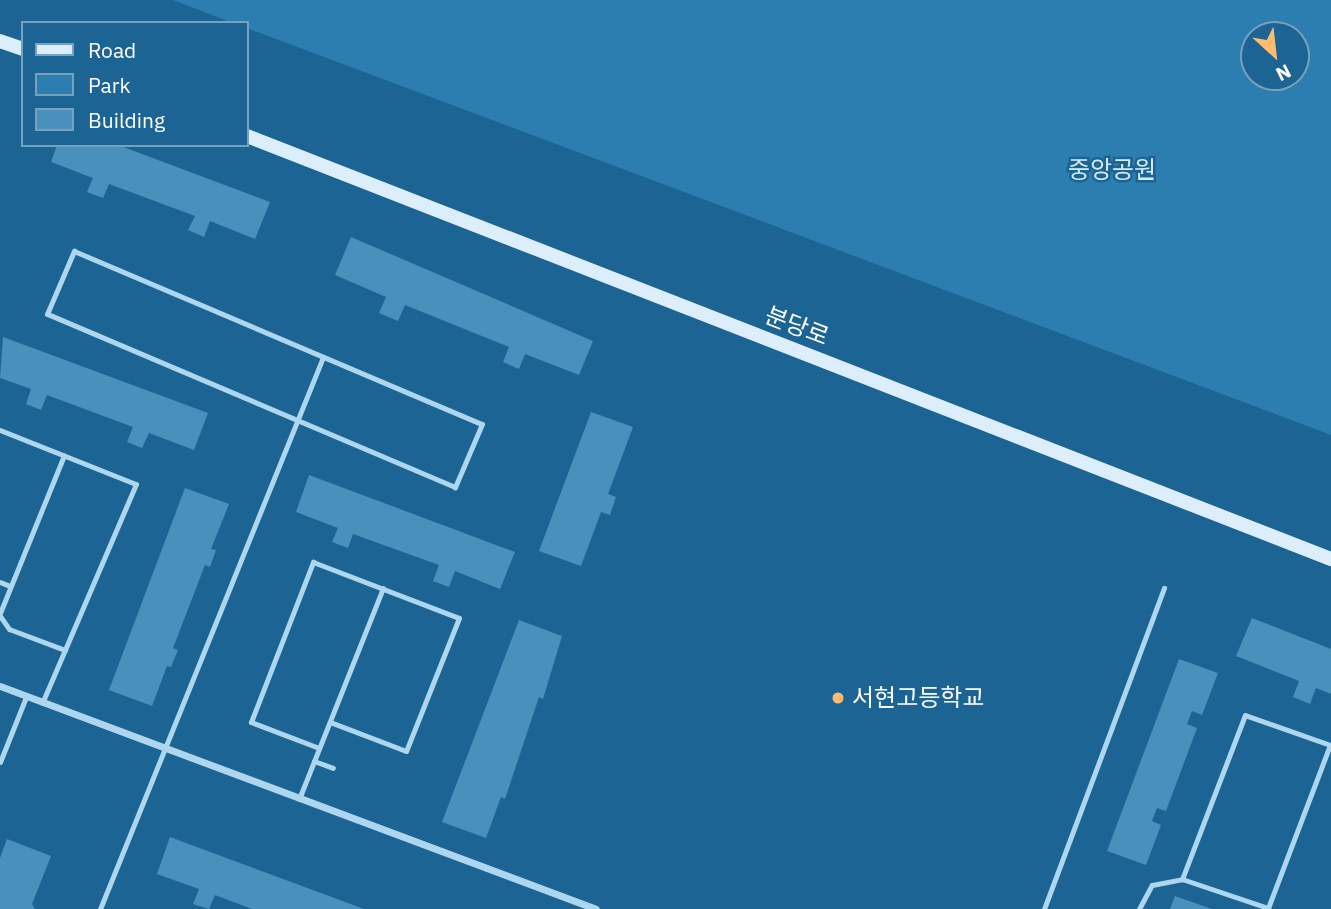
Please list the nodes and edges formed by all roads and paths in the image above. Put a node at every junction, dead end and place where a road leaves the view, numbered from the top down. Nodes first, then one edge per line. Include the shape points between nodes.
1 (0, 41) edge
2 (21, 49) edge
3 (248, 136) edge
4 (323, 357) junction
5 (296, 421) junction
6 (0, 430) edge
7 (64, 455) junction
8 (1331, 559) edge
9 (0, 582) edge
10 (10, 586) junction
11 (383, 588) junction
12 (1164, 588) dead end
13 (0, 614) edge
14 (65, 650) junction
15 (0, 686) edge
16 (26, 697) junction
17 (42, 703) junction
18 (330, 722) junction
19 (320, 748) junction
20 (162, 749) junction
21 (314, 761) junction
22 (0, 762) edge
23 (333, 768) dead end
24 (299, 799) junction
25 (1182, 879) junction
26 (100, 909) edge
27 (596, 909) edge
28 (1044, 909) edge
29 (1139, 909) edge

1 - 2 main road
3 - 8 main road, 분당로
4 - 5 lane
4 - 5 lane via 482,424 455,488
4 - 5 lane via 74,251 47,314
5 - 20 lane
6 - 7 lane
7 - 10 lane
7 - 14 lane via 135,485
9 - 10 lane
10 - 13 lane
11 - 18 lane
11 - 18 lane via 458,618 406,751
11 - 19 lane via 313,562 251,722
12 - 28 lane
13 - 14 lane via 9,629
14 - 17 lane
15 - 16 street
16 - 17 street
16 - 22 lane
17 - 20 street
18 - 19 lane
19 - 21 lane
20 - 24 street
20 - 26 lane
21 - 23 lane
21 - 24 lane
24 - 27 street
25 - 25 lane via 1268,908 1329,745 1245,715
25 - 29 lane via 1152,885

